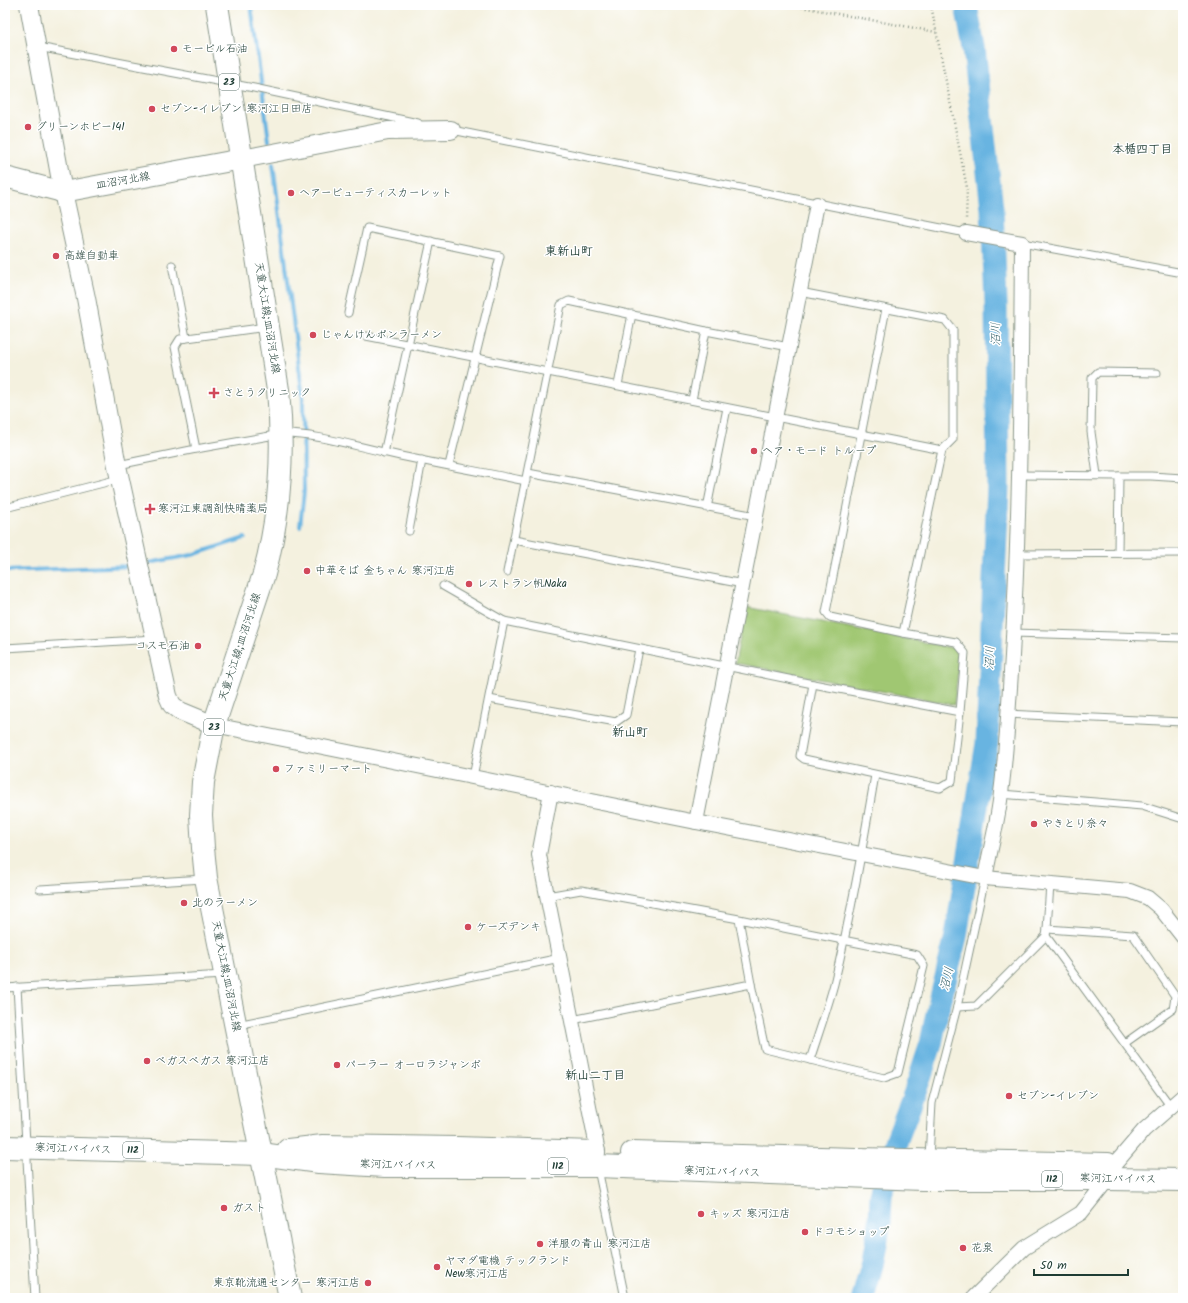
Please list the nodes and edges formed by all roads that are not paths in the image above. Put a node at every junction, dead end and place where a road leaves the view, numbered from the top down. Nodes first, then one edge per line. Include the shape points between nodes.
1 (29, 5) edge
2 (217, 5) edge
3 (38, 47) junction
4 (229, 84) junction
5 (451, 130) junction
6 (242, 159) junction
7 (5, 178) edge
8 (63, 192) junction
9 (817, 204) junction
10 (966, 233) joint
11 (431, 241) junction
12 (1019, 242) junction
13 (172, 265) dead end
14 (1183, 272) edge
15 (800, 292) junction
16 (886, 309) junction
17 (348, 313) dead end
18 (632, 314) junction
19 (268, 326) junction
20 (706, 331) junction
21 (366, 336) dead end
22 (186, 338) junction
23 (408, 345) junction
24 (788, 347) junction
25 (476, 357) junction
26 (547, 372) junction
27 (1157, 373) dead end
28 (618, 385) junction
29 (692, 400) junction
30 (727, 408) junction
31 (776, 418) junction
32 (285, 434) junction
33 (861, 434) junction
34 (196, 449) junction
35 (942, 450) junction
36 (384, 453) junction
37 (422, 460) junction
38 (449, 465) junction
39 (118, 472) junction
40 (528, 473) junction
41 (1020, 474) junction
42 (1097, 475) junction
43 (1119, 476) junction
44 (1183, 478) edge
45 (526, 481) junction
46 (5, 508) edge
47 (707, 508) junction
48 (756, 516) junction
49 (409, 531) dead end
50 (514, 540) junction
51 (1118, 552) junction
52 (1183, 553) edge
53 (1017, 554) junction
54 (507, 572) dead end
55 (743, 584) junction
56 (443, 586) dead end
57 (504, 621) junction
58 (903, 633) junction
59 (1013, 633) junction
60 (155, 638) junction
61 (1183, 638) edge
62 (5, 648) edge
63 (639, 649) junction
64 (727, 666) junction
65 (813, 684) junction
66 (489, 699) junction
67 (960, 712) junction
68 (1008, 714) junction
69 (1183, 722) edge
70 (214, 725) junction
71 (875, 775) junction
72 (473, 777) junction
73 (550, 792) junction
74 (1001, 794) junction
75 (1183, 819) edge
76 (696, 822) junction
77 (861, 855) junction
78 (206, 878) junction
79 (985, 878) junction
80 (1050, 884) junction
81 (40, 889) dead end
82 (547, 896) junction
83 (739, 919) junction
84 (1047, 932) junction
85 (1183, 937) edge
86 (844, 940) junction
87 (560, 958) junction
88 (226, 975) junction
89 (751, 984) junction
90 (16, 987) junction
91 (5, 988) edge
92 (957, 1007) junction
93 (572, 1020) junction
94 (236, 1025) junction
95 (1125, 1043) junction
96 (810, 1060) junction
97 (1183, 1096) edge
98 (1171, 1107) junction
99 (15, 1147) edge
100 (261, 1154) junction
101 (598, 1159) junction
102 (1183, 1166) edge
103 (925, 1170) junction
104 (1111, 1172) junction
105 (1183, 1180) edge
106 (34, 1298) edge
107 (290, 1298) edge
108 (625, 1298) edge
109 (974, 1298) edge

1 - 3 street
2 - 4 main road, 23
3 - 4 lane
3 - 8 street
4 - 5 lane
4 - 6 main road, 23
5 - 6 street via 388,131
5 - 9 lane
6 - 8 main road, 皿沼河北線
6 - 19 main road, 天童大江線;皿沼河北線 / 23
7 - 8 main road, 皿沼河北線
8 - 39 street via 86,298
9 - 10 lane
9 - 15 street
10 - 12 street
11 - 17 lane via 367,228
11 - 23 lane
11 - 25 lane via 500,256
12 - 14 lane
12 - 41 street
13 - 22 lane
15 - 16 lane
15 - 24 street
16 - 33 lane
16 - 35 lane via 945,320 952,330 953,439
18 - 20 lane
18 - 26 lane via 569,301 561,305
18 - 28 lane
19 - 22 lane
19 - 32 main road, 天童大江線;皿沼河北線 / 23
20 - 24 lane
20 - 29 lane
21 - 23 lane
22 - 34 lane via 180,339 175,347
23 - 25 lane
23 - 36 lane
24 - 31 street
25 - 26 lane
25 - 38 lane
26 - 28 lane
26 - 40 lane
27 - 42 lane via 1098,372 1092,378 1091,432
28 - 29 lane
29 - 30 lane
30 - 31 lane
30 - 47 lane
31 - 33 lane
31 - 48 street
32 - 34 lane
32 - 36 lane via 324,439
32 - 70 main road, 天童大江線;皿沼河北線 / 23 via 281,449 278,498 270,550
33 - 35 lane
33 - 58 lane via 826,612 830,617
34 - 39 lane
35 - 58 lane
36 - 37 lane
37 - 38 lane
37 - 49 lane
38 - 45 lane
39 - 46 lane
39 - 60 street
40 - 45 lane
40 - 47 lane
41 - 42 lane
41 - 53 street
42 - 43 lane
43 - 44 lane
43 - 51 lane
45 - 50 lane
47 - 48 lane
48 - 55 street
50 - 54 lane
50 - 55 lane
51 - 52 lane
51 - 53 lane
53 - 59 street
55 - 64 street
56 - 57 lane
57 - 63 lane
57 - 66 lane
58 - 67 lane via 956,642 965,653
59 - 61 lane
59 - 68 street
60 - 62 lane
60 - 70 street via 172,705
63 - 64 lane
63 - 66 lane via 626,715 616,722
64 - 65 lane
64 - 76 street
65 - 67 lane
65 - 71 lane via 800,756 804,760
66 - 72 lane
67 - 71 lane via 952,781 940,788
68 - 69 lane
68 - 74 street
70 - 72 street
70 - 78 main road, 天童大江線;皿沼河北線 / 23 via 203,782 201,815
71 - 77 lane
72 - 73 street
73 - 76 street
73 - 82 street via 539,855
74 - 75 lane via 1142,806
74 - 79 street
76 - 77 street
77 - 79 street
77 - 86 lane
78 - 81 lane
78 - 88 main road, 天童大江線;皿沼河北線 / 23
79 - 80 street
79 - 92 lane
80 - 84 lane
80 - 85 street via 1130,891 1148,898 1161,909
82 - 83 lane via 581,890
82 - 87 street
83 - 86 lane
83 - 89 lane
84 - 92 lane via 976,1006
84 - 95 lane
84 - 95 lane via 1132,935 1176,996 1173,1009
86 - 96 lane
86 - 96 lane via 916,955 924,966 898,1073 884,1078
87 - 93 street
87 - 94 lane
88 - 90 lane
88 - 94 main road, 天童大江線;皿沼河北線 / 23
89 - 93 lane
89 - 96 lane via 765,1049
90 - 91 lane
90 - 99 lane
92 - 103 lane via 932,1103
93 - 101 street
94 - 100 main road, 天童大江線;皿沼河北線 / 23
95 - 98 lane
97 - 98 street
98 - 104 street via 1144,1130
99 - 100 main road, 寒河江バイパス / 112
99 - 106 lane
100 - 101 main road, 寒河江バイパス / 112 via 323,1146 457,1148
100 - 107 main road, 天童大江線;皿沼河北線 / 23
101 - 103 main road, 寒河江バイパス / 112
101 - 108 lane
102 - 104 main road, 寒河江バイパス / 112
103 - 104 main road, 寒河江バイパス / 112
104 - 105 main road, 寒河江バイパス / 112
104 - 109 street via 1081,1213 1024,1248

